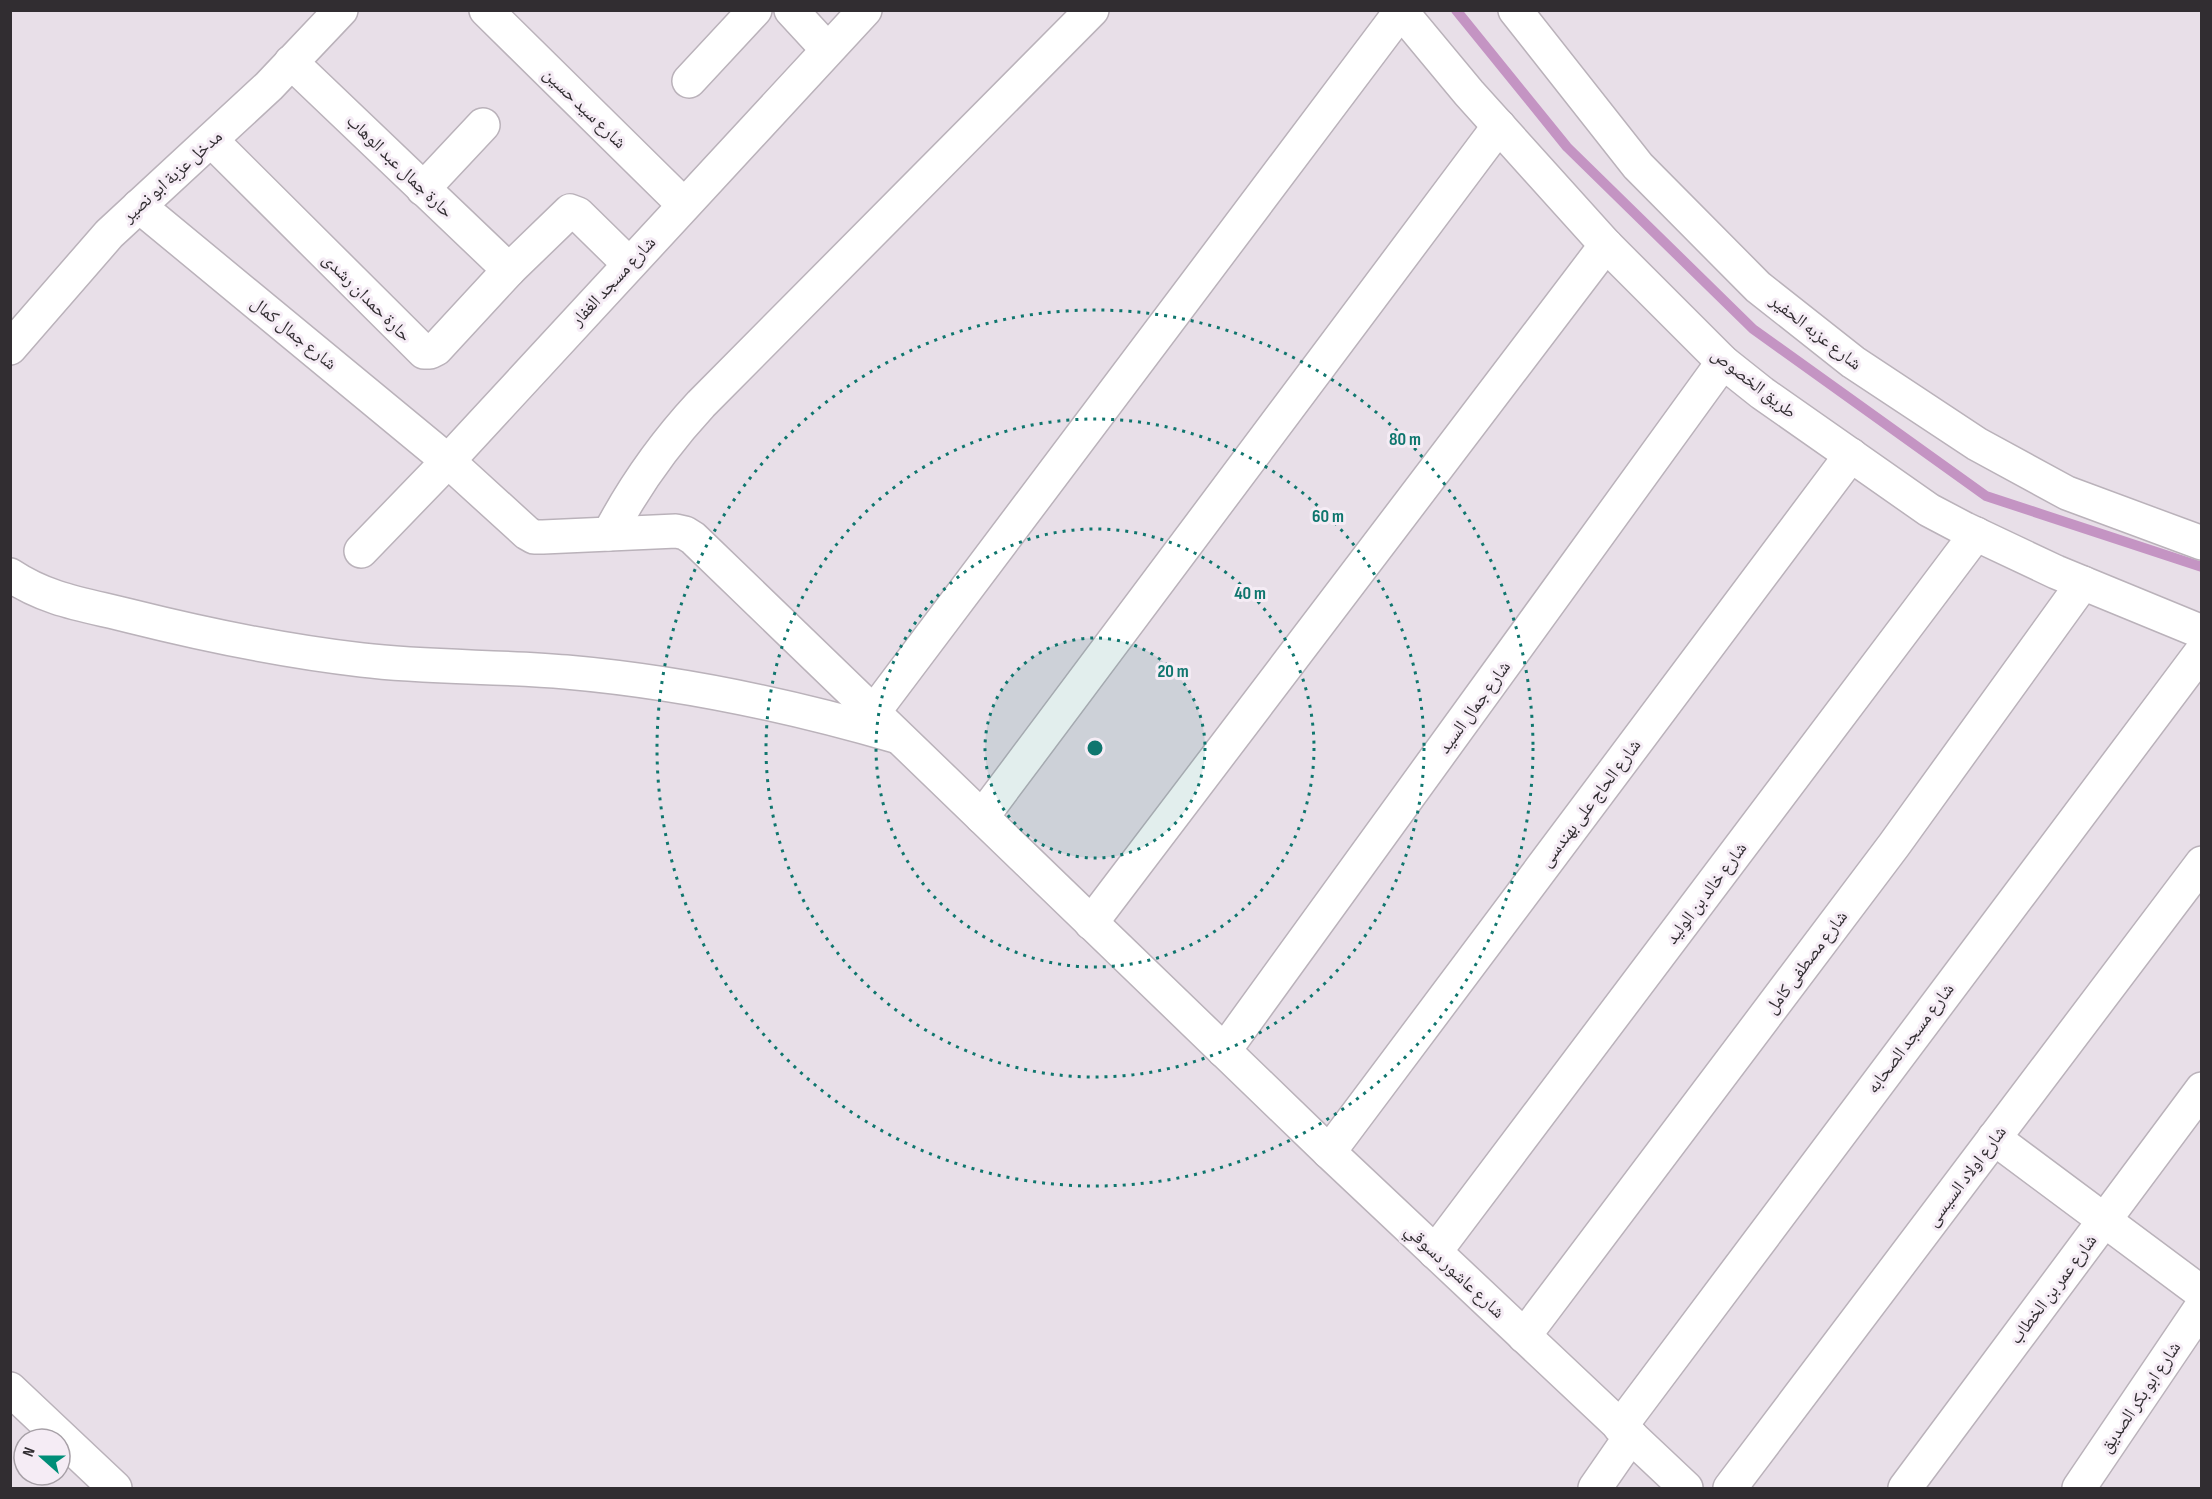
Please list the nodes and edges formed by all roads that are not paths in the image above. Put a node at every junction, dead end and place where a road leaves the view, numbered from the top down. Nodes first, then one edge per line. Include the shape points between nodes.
1 (341, 10) edge
2 (486, 10) edge
3 (755, 10) edge
4 (791, 10) edge
5 (865, 10) edge
6 (1092, 10) edge
7 (1515, 10) edge
8 (1401, 11) edge
9 (827, 49) junction
10 (291, 62) junction
11 (689, 81) dead end
12 (483, 125) dead end
13 (1499, 126) junction
14 (211, 140) junction
15 (423, 189) junction
16 (684, 205) junction
17 (139, 206) junction
18 (1606, 245) junction
19 (629, 264) junction
20 (509, 270) junction
21 (10, 348) edge
22 (1723, 362) junction
23 (1851, 455) junction
24 (448, 461) junction
25 (609, 534) junction
26 (1976, 534) junction
27 (2201, 542) edge
28 (362, 551) dead end
29 (10, 575) edge
30 (2083, 583) junction
31 (2202, 632) edge
32 (2202, 651) edge
33 (873, 713) junction
34 (900, 737) junction
35 (982, 817) junction
36 (2202, 863) edge
37 (1091, 923) junction
38 (1224, 1051) junction
39 (2202, 1089) edge
40 (1994, 1138) junction
41 (1329, 1152) junction
42 (2104, 1220) junction
43 (1435, 1252) junction
44 (2202, 1293) edge
45 (2202, 1306) edge
46 (1524, 1336) junction
47 (10, 1389) edge
48 (1625, 1432) junction
49 (116, 1488) edge
50 (1594, 1488) edge
51 (1686, 1488) edge
52 (1730, 1488) edge
53 (1905, 1488) edge
54 (2079, 1488) edge

1 - 10 street, مدخل عزبة ابو نصير
2 - 16 street, شارع سيد حسين
3 - 11 street
4 - 9 street
5 - 9 street, شارع مسجد الغفار
6 - 25 street via 701,404 650,465
7 - 27 street, شارع عزبه الحفير via 1638,166 1758,287 1853,362 1977,444 2067,492
8 - 13 street, طريق الخصوص
8 - 33 street
9 - 16 street, شارع مسجد الغفار
10 - 14 street, مدخل عزبة ابو نصير
10 - 15 street, حارة جمال عبد الوهاب
12 - 15 street
13 - 18 street, طريق الخصوص
13 - 35 street
14 - 17 street, مدخل عزبة ابو نصير
14 - 20 street, حارة حمدان رشدى via 424,352 436,349
15 - 20 street, حارة جمال عبد الوهاب
16 - 19 street, شارع مسجد الغفار
17 - 21 street, مدخل عزبة ابو نصير via 109,234
17 - 24 street, شارع جمال كمال
18 - 22 street, طريق الخصوص
18 - 37 street
19 - 20 street, حارة حمدان رشدى via 578,214 570,211
19 - 24 street, شارع مسجد الغفار
22 - 23 street, طريق الخصوص
22 - 38 street, شارع جمال السيد
23 - 26 street, طريق الخصوص via 1929,510
23 - 41 street, شارع الحاج على بهندسى
24 - 25 street, شارع جمال كمال via 534,537
24 - 28 street, شارع مسجد الغفار
25 - 33 street, شارع جمال كمال via 685,533
26 - 30 street, طريق الخصوص
26 - 43 street, شارع خالد بن الوليد
29 - 34 street via 63,601 234,640 364,661 565,672 650,681 745,697
30 - 31 street, طريق الخصوص
30 - 46 street, شارع مصطفى كامل via 1894,845
32 - 48 street, شارع مسجد الصحابه via 1770,1224
33 - 34 street, شارع عاشور دسوقي
34 - 35 street, شارع عاشور دسوقي
35 - 37 street, شارع عاشور دسوقي
36 - 40 street, شارع اولاد السيسى
37 - 38 street, شارع عاشور دسوقي
38 - 41 street, شارع عاشور دسوقي
39 - 42 street, شارع عمر بن الخطاب
40 - 42 street
40 - 52 street, شارع اولاد السيسى
41 - 43 street, شارع عاشور دسوقي
42 - 44 street
42 - 53 street, شارع عمر بن الخطاب
43 - 46 street, شارع عاشور دسوقي
45 - 54 street, شارع ابو بكر الصديق
46 - 48 street, شارع عاشور دسوقي
47 - 49 street
48 - 50 street, شارع مسجد الصحابه
48 - 51 street, شارع عاشور دسوقي

